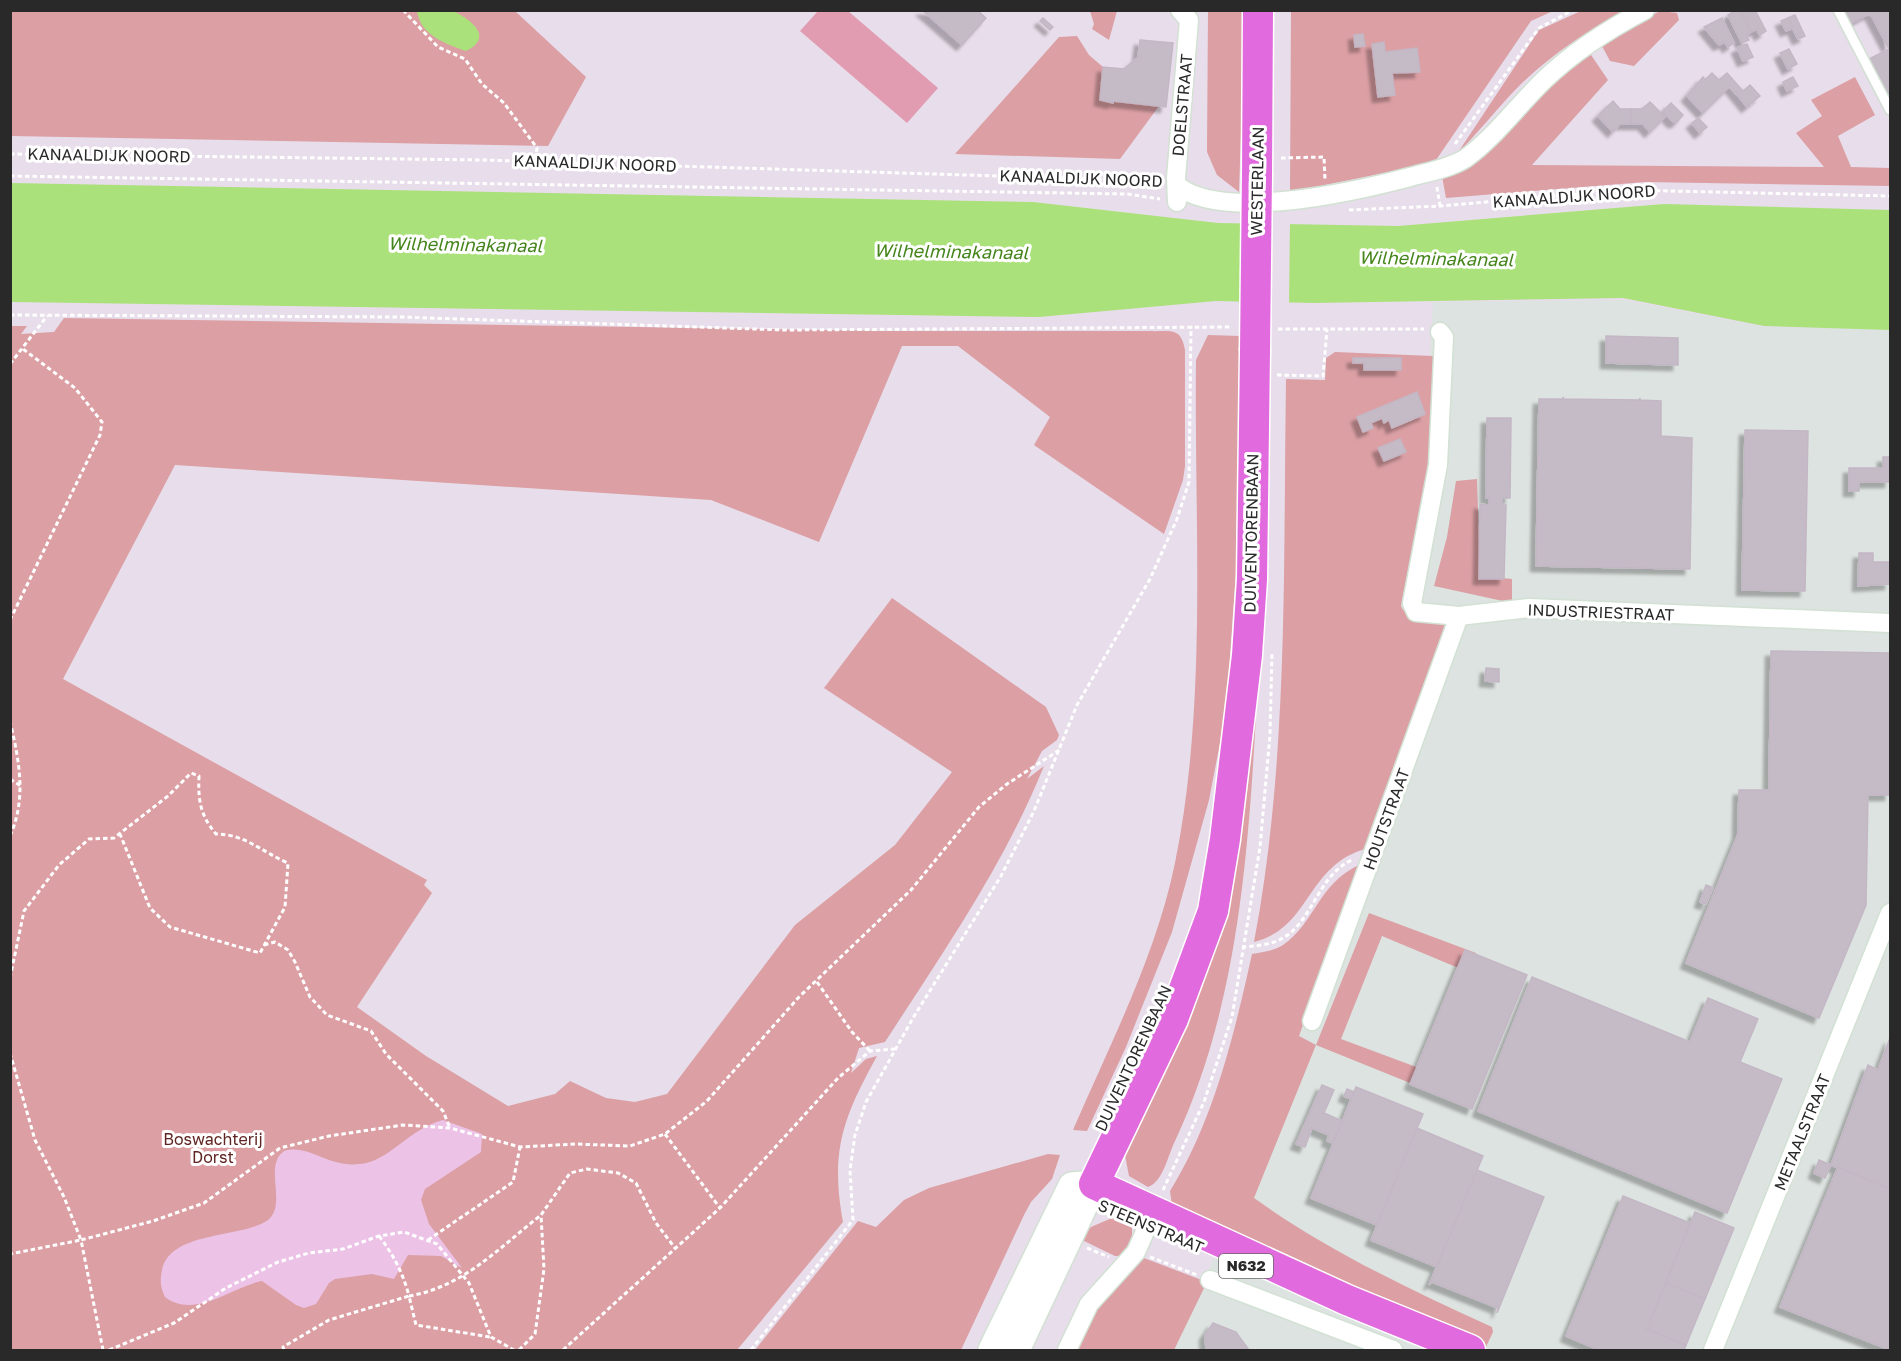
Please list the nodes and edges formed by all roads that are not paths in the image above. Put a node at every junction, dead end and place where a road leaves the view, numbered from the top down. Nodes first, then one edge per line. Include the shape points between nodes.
1 (1180, 10) edge
2 (1258, 10) edge
3 (1645, 10) edge
4 (1838, 10) edge
5 (1890, 110) edge
6 (1440, 332) road end
7 (1255, 351) joint
8 (1460, 616) junction
9 (1890, 623) edge
10 (1890, 913) edge
11 (1312, 1021) dead end
12 (1084, 1190) junction
13 (1146, 1229) junction
14 (1210, 1280) road end
15 (992, 1350) edge
16 (1016, 1350) edge
17 (1067, 1350) edge
18 (1393, 1350) edge
19 (1470, 1350) edge
20 (1713, 1350) edge

1 - 3 street, DOELSTRAAT via 1189,20 1176,178 1178,194 1186,192 1230,202 1300,201 1360,190 1464,159 1577,52
2 - 7 main road, WESTERLAAN, bridge via 1269,166
4 - 5 lane
6 - 8 street, INDUSTRIESTRAAT via 1444,337 1438,465 1412,603 1416,612
7 - 12 main road, DUIVENTORENBAAN via 1252,579 1238,715 1231,728 1208,851 1186,939
8 - 9 street, INDUSTRIESTRAAT via 1529,608
8 - 11 street, HOUTSTRAAT
10 - 20 street, METAALSTRAAT
12 - 13 main road, STEENSTRAAT / N632
12 - 15 main road, DUIVENTORENBAAN
12 - 16 main road, DUIVENTORENBAAN
13 - 17 street via 1127,1265 1089,1304
13 - 19 main road, STEENSTRAAT / N632 via 1347,1300
14 - 18 street

